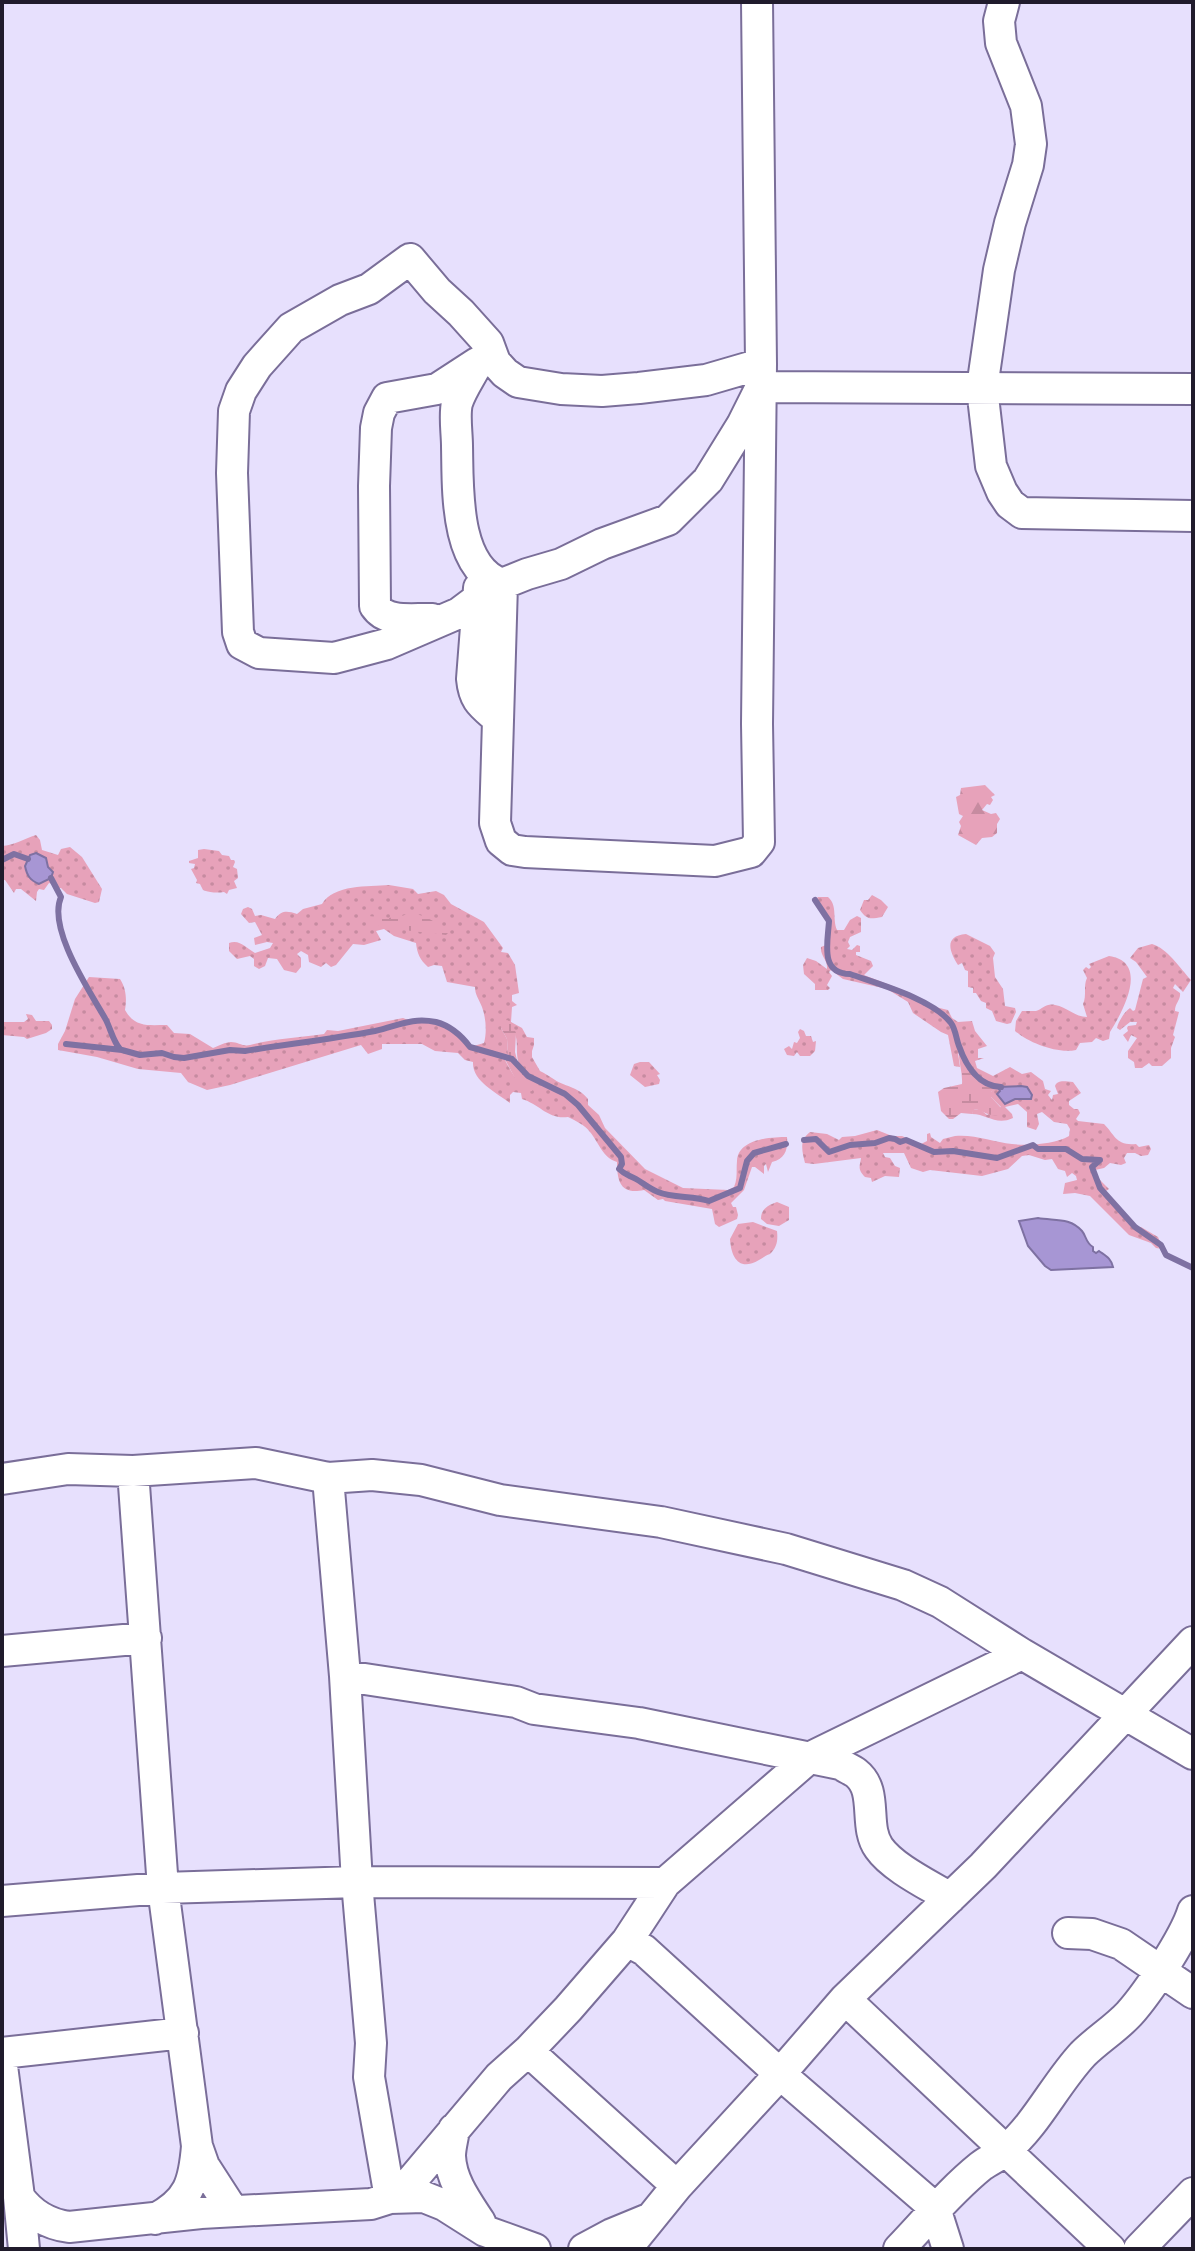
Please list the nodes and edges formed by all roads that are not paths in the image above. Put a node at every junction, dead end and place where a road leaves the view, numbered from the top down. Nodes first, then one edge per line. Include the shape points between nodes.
1 (757, 2) edge
2 (1004, 2) edge
3 (482, 353) junction
4 (761, 376) junction
5 (982, 388) junction
6 (1193, 389) edge
7 (1193, 516) edge
8 (490, 591) junction
9 (442, 619) junction
10 (133, 1471) junction
11 (328, 1478) junction
12 (2, 1479) edge
13 (146, 1638) junction
14 (1193, 1642) edge
15 (2, 1651) edge
16 (1022, 1654) junction
17 (345, 1676) junction
18 (1127, 1714) junction
19 (1192, 1755) edge
20 (809, 1758) junction
21 (357, 1882) junction
22 (665, 1883) junction
23 (163, 1888) junction
24 (950, 1898) junction
25 (2, 1901) edge
26 (1193, 1911) edge
27 (1068, 1933) dead end
28 (627, 1941) junction
29 (1176, 1950) edge
30 (1193, 1993) edge
31 (845, 1999) junction
32 (183, 2033) junction
33 (528, 2051) junction
34 (2, 2053) edge
35 (780, 2074) junction
36 (3, 2082) edge
37 (454, 2129) junction
38 (197, 2146) junction
39 (1007, 2150) junction
40 (677, 2186) junction
41 (1193, 2193) edge
42 (19, 2197) junction
43 (390, 2198) junction
44 (935, 2208) junction
45 (233, 2211) junction
46 (154, 2219) junction
47 (648, 2220) junction
48 (69, 2227) junction
49 (485, 2231) junction
50 (25, 2249) edge
51 (535, 2249) edge
52 (584, 2249) edge
53 (626, 2249) edge
54 (899, 2249) edge
55 (948, 2249) edge
56 (1110, 2249) edge
57 (1139, 2249) edge

1 - 4 street
2 - 5 street via 1001,43 1026,106 1031,144 999,270
3 - 4 street via 518,382 561,389 602,391
3 - 8 street via 457,403 458,491 466,543
3 - 9 street via 437,389 387,398 376,428 375,606 392,618
3 - 9 street via 461,313 410,259 369,289 291,328 257,366 234,411 232,473 242,644 259,653 334,658 387,644
4 - 5 street
4 - 8 street via 742,425 708,480 668,520
4 - 8 street via 759,842 751,852 715,861 512,850 501,841 495,823 498,719
5 - 6 street
5 - 7 street via 991,466 1002,492 1022,513
8 - 9 street
10 - 11 street via 256,1463
10 - 12 street via 68,1469
10 - 13 street
11 - 16 street via 421,1480 500,1500 661,1522 786,1549 928,1596
11 - 17 street
13 - 15 street
13 - 23 street
14 - 18 street
16 - 18 street
16 - 20 street
17 - 20 street via 639,1723
17 - 21 street
18 - 19 street
18 - 24 street
20 - 22 street
20 - 24 street via 858,1774 869,1790 873,1839 881,1851
21 - 22 street
21 - 23 street
21 - 43 street via 371,2043 369,2077
22 - 28 street
23 - 25 street
23 - 32 street
24 - 31 street
26 - 29 street
27 - 29 street
28 - 33 street
28 - 35 street via 644,1950
29 - 30 street
29 - 39 street via 1129,2014 1063,2076
31 - 35 street
31 - 39 street
32 - 34 street
32 - 38 street
33 - 37 street
33 - 40 street
35 - 40 street
35 - 44 street
36 - 42 street
37 - 43 street
37 - 49 street via 452,2169
38 - 45 street
38 - 46 street via 188,2190 171,2210
39 - 44 street via 982,2165
39 - 56 street
40 - 47 street
41 - 57 street
42 - 48 street via 29,2211
42 - 50 street
43 - 45 street via 371,2204
43 - 49 street via 424,2197
44 - 54 street
44 - 55 street
45 - 46 street
46 - 48 street
47 - 52 street
47 - 53 street
48 - 50 street via 37,2235
49 - 51 street

